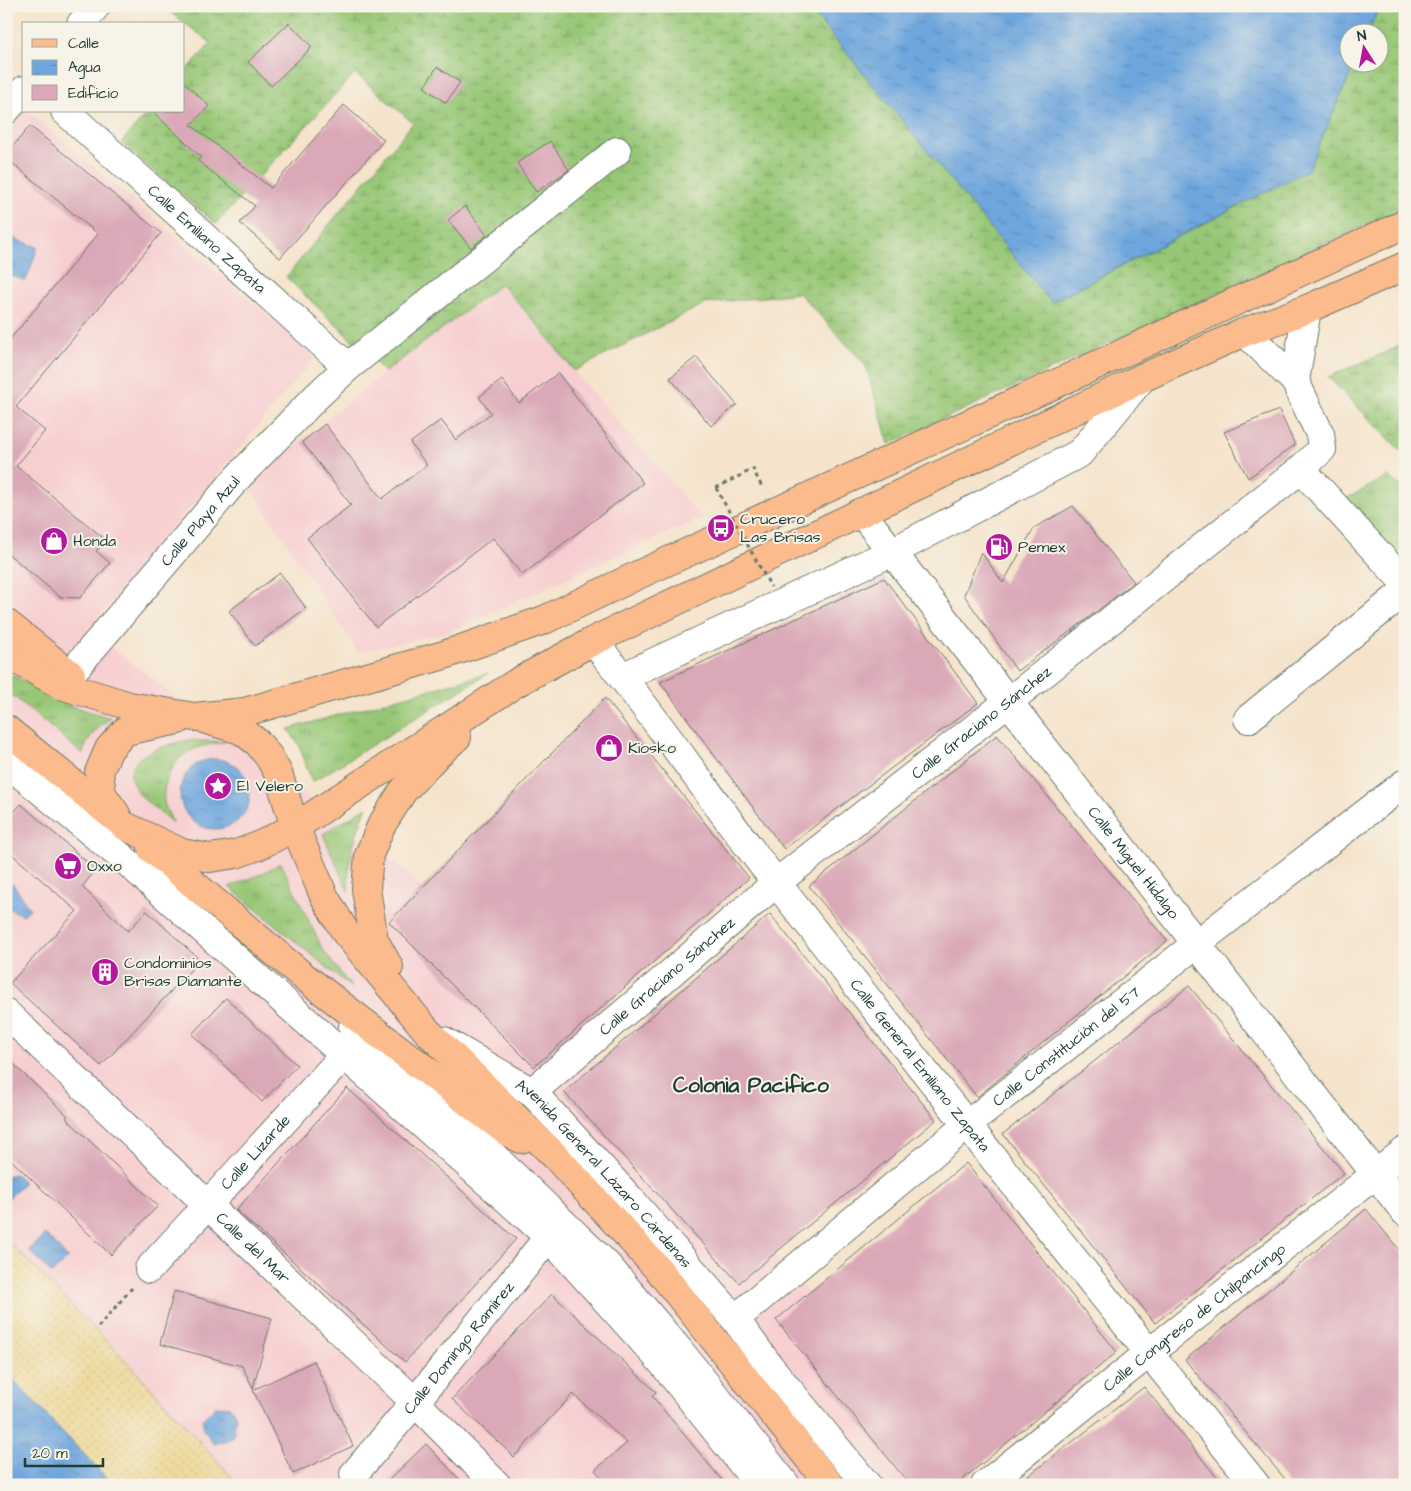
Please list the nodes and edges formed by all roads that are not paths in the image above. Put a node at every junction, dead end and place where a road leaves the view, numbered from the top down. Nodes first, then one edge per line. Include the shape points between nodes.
1 (96, 6) edge
2 (83, 22) edge
3 (22, 92) edge
4 (6, 110) edge
5 (66, 112) edge
6 (617, 151) dead end
7 (1405, 224) edge
8 (1405, 266) edge
9 (1307, 308) junction
10 (1245, 332) junction
11 (348, 367) junction
12 (1142, 378) junction
13 (1295, 381) junction
14 (1301, 469) junction
15 (862, 512) junction
16 (892, 552) junction
17 (1405, 583) edge
18 (1405, 591) edge
19 (6, 623) edge
20 (593, 641) junction
21 (6, 652) edge
22 (622, 677) junction
23 (65, 680) junction
24 (516, 683) junction
25 (1008, 702) junction
26 (194, 717) junction
27 (1248, 719) dead end
28 (6, 729) edge
29 (6, 762) edge
30 (1405, 783) edge
31 (126, 826) junction
32 (295, 827) junction
33 (776, 882) junction
34 (1196, 944) junction
35 (303, 976) junction
36 (6, 1013) edge
37 (427, 1031) junction
38 (354, 1045) junction
39 (532, 1092) junction
40 (967, 1125) junction
41 (1405, 1152) edge
42 (555, 1156) junction
43 (1375, 1175) junction
44 (207, 1205) junction
45 (1405, 1212) edge
46 (555, 1228) junction
47 (149, 1268) road end
48 (735, 1319) junction
49 (1149, 1353) junction
50 (415, 1402) junction
51 (354, 1474) dead end
52 (497, 1485) edge
53 (759, 1485) edge
54 (786, 1485) edge
55 (830, 1485) edge
56 (867, 1485) edge
57 (985, 1485) edge
58 (1256, 1485) edge

1 - 2 street
3 - 4 street
5 - 11 street, Calle Emiliano Zapata
6 - 11 street, Calle Playa Azul
7 - 26 main road via 544,620 444,655 245,712
8 - 9 main road
9 - 10 main road
9 - 13 street
10 - 12 main road
10 - 13 street
11 - 23 street, Calle Playa Azul via 238,478
12 - 15 main road
12 - 16 street via 1080,453
13 - 14 street, Calle Graciano Sánchez via 1320,434 1322,449
14 - 17 street
14 - 25 street, Calle Graciano Sánchez
15 - 16 street, Calle Miguel Hidalgo
15 - 20 main road
16 - 22 street
16 - 25 street, Calle Miguel Hidalgo
18 - 27 street
19 - 23 main road
20 - 22 street, Calle General Emiliano Zapata
20 - 24 main road
21 - 23 main road via 14,659
22 - 33 street, Calle General Emiliano Zapata
23 - 26 main road
24 - 32 main road
24 - 37 main road via 403,791 381,826 370,855 366,889 374,940
25 - 33 street, Calle Graciano Sánchez
25 - 34 street, Calle Miguel Hidalgo
26 - 31 main road via 125,731 109,749 99,772 102,794
26 - 32 main road via 240,730 258,743 278,773
28 - 31 main road
29 - 38 street
30 - 34 street, Calle Constitución del 57
31 - 32 main road via 182,853 210,858 258,846
31 - 35 main road, Avenida General Lázaro Cárdenas
32 - 37 main road via 324,896 346,933
33 - 39 street, Calle Graciano Sánchez
33 - 40 street, Calle General Emiliano Zapata
34 - 40 street, Calle Constitución del 57
34 - 43 street, Calle Miguel Hidalgo
35 - 38 street, Avenida General Lázaro Cárdenas
35 - 42 main road, Avenida General Lázaro Cárdenas via 507,1132
36 - 44 street, Calle del Mar
37 - 39 street, Avenida General Lázaro Cárdenas
37 - 42 main road, Avenida General Lázaro Cárdenas
38 - 44 street, Calle Lizarde
38 - 46 street, Avenida General Lázaro Cárdenas via 475,1139
39 - 48 street, Avenida General Lázaro Cárdenas
40 - 48 street, Calle Constitución del 57
40 - 49 street, Calle General Emiliano Zapata
41 - 43 street, Calle Congreso de Chilpancingo
42 - 55 main road, Avenida General Lázaro Cárdenas via 658,1269
43 - 45 street, Calle Miguel Hidalgo
43 - 49 street, Calle Congreso de Chilpancingo
44 - 47 street, Calle Lizarde
44 - 50 street, Calle del Mar
46 - 50 street, Calle Domingo Ramírez
46 - 53 street
46 - 54 street, Avenida General Lázaro Cárdenas via 607,1265
48 - 56 street, Avenida General Lázaro Cárdenas
49 - 57 street, Calle Congreso de Chilpancingo
49 - 58 street, Calle General Emiliano Zapata
50 - 51 street, Calle Domingo Ramírez
50 - 52 street, Calle del Mar

